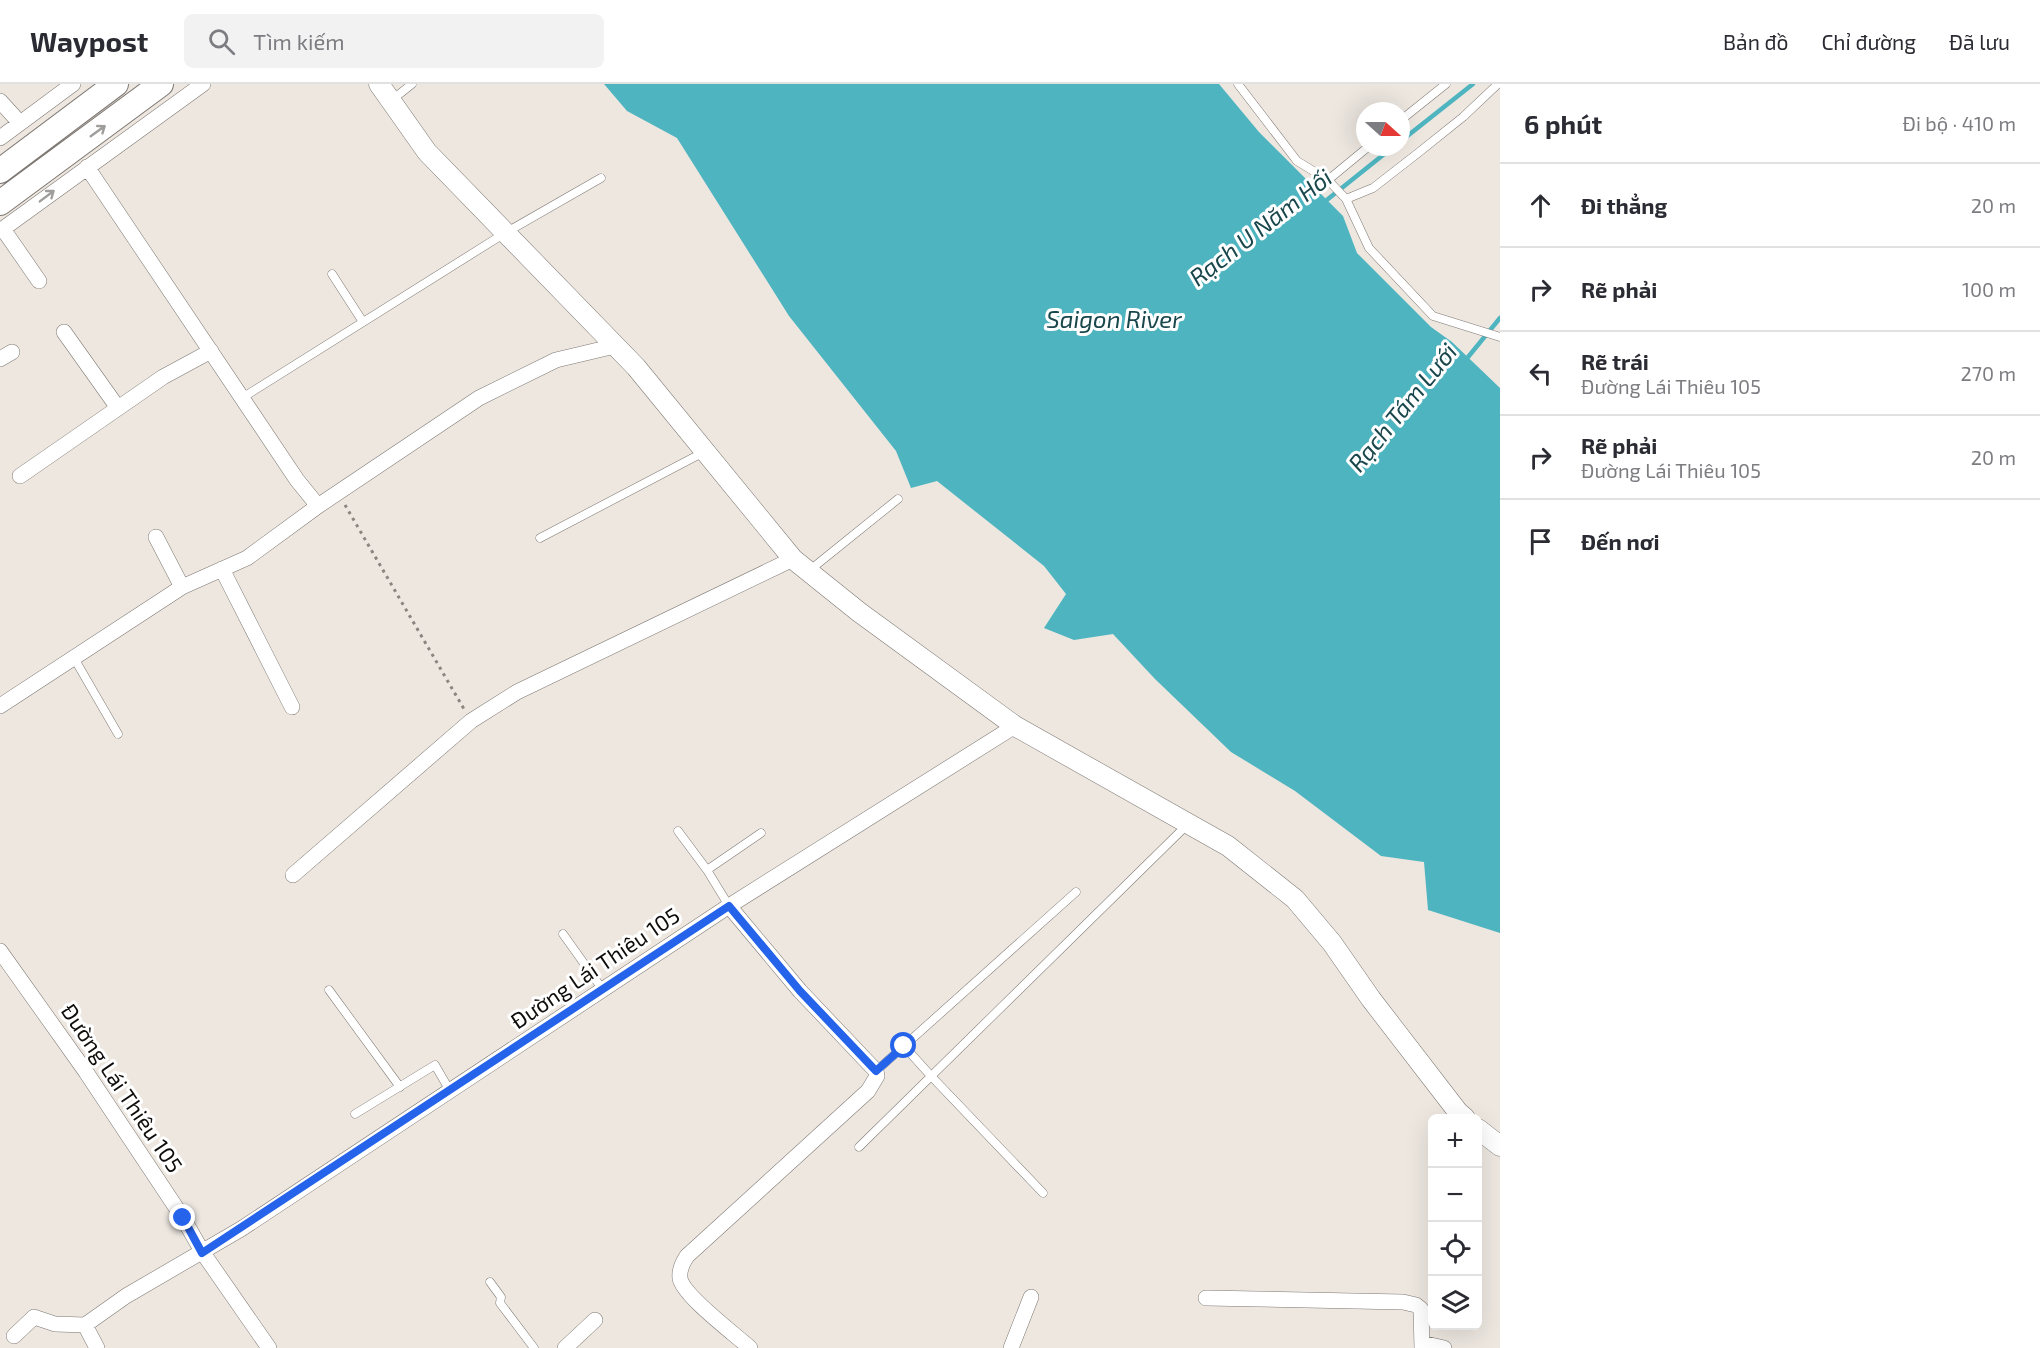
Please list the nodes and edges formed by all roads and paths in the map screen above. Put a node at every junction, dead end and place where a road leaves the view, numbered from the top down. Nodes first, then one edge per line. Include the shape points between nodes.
1 (73, 84) edge
2 (116, 84) edge
3 (161, 84) edge
4 (203, 84) edge
5 (379, 84) edge
6 (411, 84) edge
7 (1238, 84) edge
8 (1446, 84) edge
9 (1498, 84) edge
10 (0, 101) edge
11 (390, 101) junction
12 (1410, 113) edge
13 (21, 123) junction
14 (0, 138) edge
15 (1358, 156) edge
16 (87, 167) junction
17 (0, 171) edge
18 (601, 178) dead end
19 (1329, 182) junction
20 (1346, 199) junction
21 (0, 203) edge
22 (1, 230) edge
23 (505, 234) junction
24 (332, 274) dead end
25 (39, 281) dead end
26 (363, 322) junction
27 (64, 332) dead end
28 (1499, 337) edge
29 (615, 346) junction
30 (211, 351) junction
31 (242, 398) junction
32 (118, 408) junction
33 (705, 452) junction
34 (20, 476) dead end
35 (338, 492) junction
36 (898, 499) dead end
37 (318, 506) junction
38 (156, 537) dead end
39 (540, 537) dead end
40 (793, 559) junction
41 (222, 569) junction
42 (809, 571) junction
43 (182, 587) junction
44 (74, 657) junction
45 (0, 706) edge
46 (292, 707) dead end
47 (471, 721) junction
48 (1015, 726) junction
49 (118, 734) dead end
50 (1189, 823) junction
51 (678, 831) dead end
52 (760, 833) dead end
53 (707, 870) junction
54 (293, 875) dead end
55 (1076, 892) dead end
56 (729, 906) junction
57 (563, 934) dead end
58 (0, 951) edge
59 (598, 984) junction
60 (329, 990) dead end
61 (904, 1046) junction
62 (876, 1071) junction
63 (931, 1076) junction
64 (400, 1087) junction
65 (450, 1091) junction
66 (355, 1114) dead end
67 (1460, 1114) edge
68 (1482, 1132) edge
69 (1500, 1146) edge
70 (859, 1147) dead end
71 (1043, 1193) dead end
72 (202, 1253) junction
73 (490, 1282) dead end
74 (1031, 1297) dead end
75 (1206, 1298) dead end
76 (595, 1320) dead end
77 (85, 1324) junction
78 (14, 1336) dead end
79 (1422, 1346) edge
80 (97, 1348) edge
81 (269, 1348) edge
82 (534, 1348) edge
83 (565, 1348) edge
84 (750, 1348) edge
85 (1011, 1348) edge
86 (1444, 1348) edge

1 - 13 street
2 - 17 main road
21 -> 3 main road
4 - 16 street
5 - 11 street
6 - 11 lane
7 - 19 lane via 1298,161
8 - 12 lane
9 - 20 lane via 1373,188
10 - 13 street
11 - 23 street via 427,152
13 - 14 street
15 - 19 lane
22 -> 16 street
16 - 30 street
18 - 23 lane
19 - 20 lane
20 - 28 lane via 1369,248 1433,316
22 - 25 street
23 - 26 lane
23 - 29 street
24 - 26 lane
26 - 31 lane
27 - 32 street
29 - 33 street
29 - 35 street via 556,360 479,398
30 - 31 street
30 - 32 street
31 - 37 street
32 - 34 street
33 - 39 lane
33 - 40 street
35 - 37 street
35 - 47 path
36 - 42 lane
37 - 41 street via 247,558
38 - 43 street
40 - 42 street
40 - 47 street via 517,692
41 - 43 street
41 - 46 street
42 - 48 street
43 - 44 street
44 - 45 street
44 - 49 lane
47 - 54 street
48 - 50 street
48 - 56 street, Đường Lái Thiêu 105
50 - 63 lane
50 - 67 street via 1228,846 1295,900
51 - 53 lane
52 - 53 lane
53 - 56 lane
55 - 61 lane
56 - 59 street, Đường Lái Thiêu 105
56 - 62 street via 800,991
57 - 59 lane
58 - 72 street, Đường Lái Thiêu 105 via 93,1082
59 - 65 street, Đường Lái Thiêu 105
60 - 64 lane
61 - 62 lane
61 - 63 lane
62 - 84 street via 876,1081 868,1091 687,1256 681,1266 680,1278 687,1293
63 - 70 lane
63 - 71 lane
64 - 65 lane via 435,1065
64 - 66 lane
65 - 72 street, Đường Lái Thiêu 105
68 - 69 street
72 - 77 street, Đường Lái Thiêu 105
72 - 81 street
73 - 82 lane via 501,1297 500,1304
74 - 85 street
75 - 79 street via 1403,1302 1421,1310
76 - 83 street
77 - 78 street via 55,1324 34,1317
77 - 80 street
79 - 86 street

